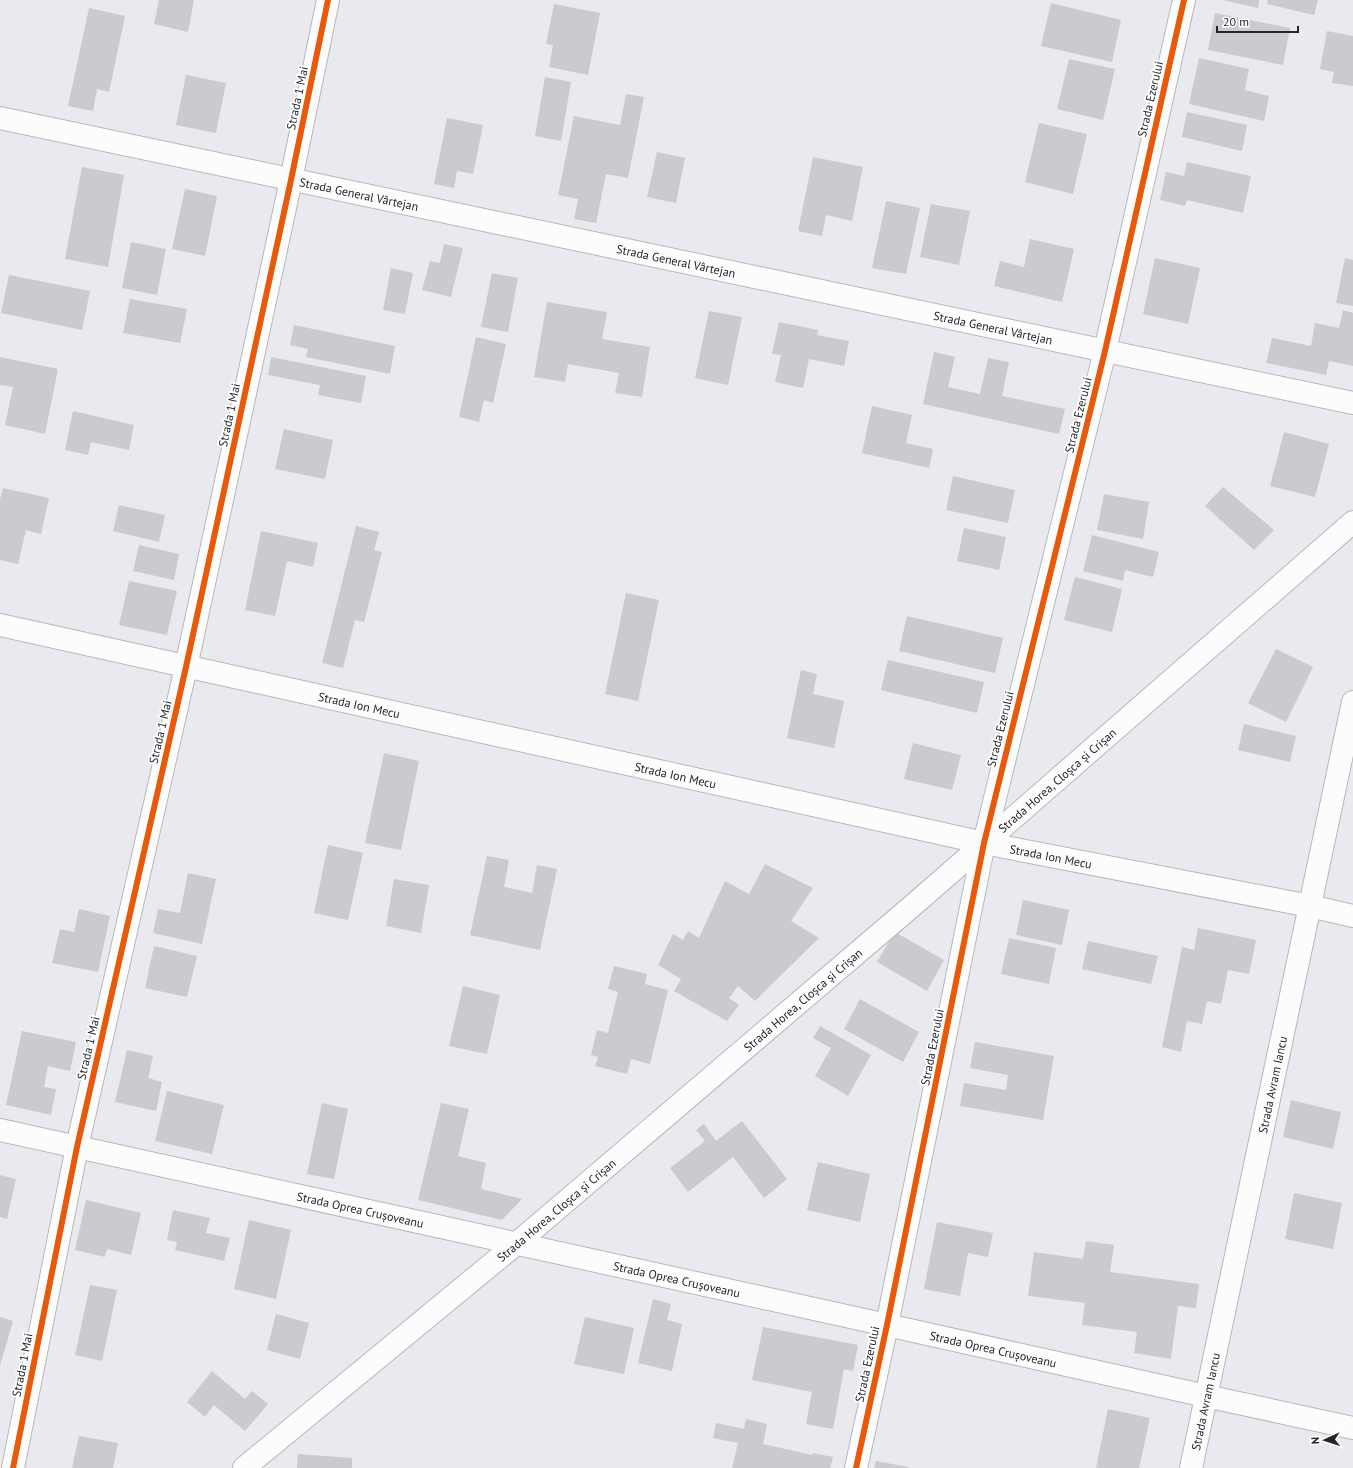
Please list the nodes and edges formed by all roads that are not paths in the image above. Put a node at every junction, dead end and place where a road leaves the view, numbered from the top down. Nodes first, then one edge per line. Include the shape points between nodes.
1 (328, 0) edge
2 (1184, 0) edge
3 (0, 118) edge
4 (291, 180) junction
5 (1105, 351) junction
6 (1353, 403) edge
7 (1353, 522) edge
8 (0, 625) edge
9 (186, 666) junction
10 (1353, 702) edge
11 (984, 843) junction
12 (1310, 906) junction
13 (1353, 916) edge
14 (0, 1130) edge
15 (77, 1147) junction
16 (516, 1244) junction
17 (887, 1325) junction
18 (1206, 1396) junction
19 (1353, 1428) edge
20 (13, 1468) edge
21 (244, 1468) edge
22 (856, 1468) edge
23 (1191, 1468) edge

1 - 4 street, Strada 1 Mai
2 - 5 street, Strada Ezerului
3 - 4 street, Strada General Vârtejan
4 - 5 street, Strada General Vârtejan
4 - 9 street, Strada 1 Mai
5 - 6 street, Strada General Vârtejan
5 - 11 street, Strada Ezerului
7 - 11 street, Strada Horea, Cloșca și Crișan
8 - 9 street, Strada Ion Mecu
9 - 11 street, Strada Ion Mecu
9 - 15 street, Strada 1 Mai
10 - 12 street, Strada Avram Iancu
11 - 12 street, Strada Ion Mecu
11 - 16 street, Strada Horea, Cloșca și Crișan
11 - 17 street, Strada Ezerului
12 - 13 street, Strada Ion Mecu
12 - 18 street, Strada Avram Iancu
14 - 15 street, Strada Oprea Crușoveanu
15 - 16 street, Strada Oprea Crușoveanu
15 - 20 street, Strada 1 Mai
16 - 17 street, Strada Oprea Crușoveanu
16 - 21 street, Strada Horea, Cloșca și Crișan
17 - 18 street, Strada Oprea Crușoveanu
17 - 22 street, Strada Ezerului
18 - 19 street, Strada Oprea Crușoveanu
18 - 23 street, Strada Avram Iancu

